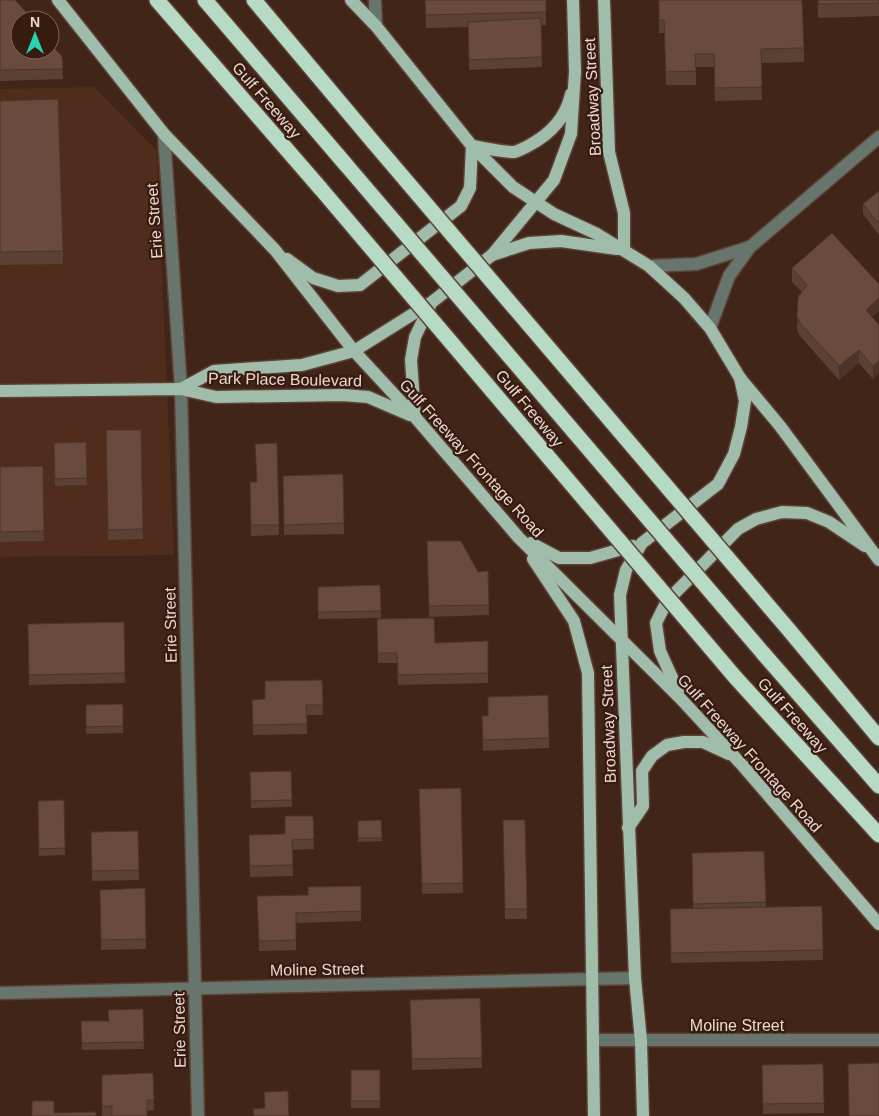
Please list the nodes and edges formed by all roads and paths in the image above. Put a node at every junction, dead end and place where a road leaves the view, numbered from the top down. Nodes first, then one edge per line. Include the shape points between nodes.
1 (58, 0) edge
2 (157, 0) edge
3 (205, 0) edge
4 (254, 0) edge
5 (351, 0) edge
6 (375, 0) edge
7 (573, 0) edge
8 (604, 0) edge
9 (376, 26) junction
10 (576, 72) junction
11 (164, 134) junction
12 (879, 137) edge
13 (472, 146) junction
14 (535, 202) junction
15 (750, 248) junction
16 (275, 250) junction
17 (624, 250) junction
18 (492, 255) junction
19 (649, 266) junction
20 (432, 302) junction
21 (710, 328) junction
22 (354, 351) junction
23 (740, 378) junction
24 (181, 389) junction
25 (0, 391) edge
26 (415, 417) junction
27 (519, 538) junction
28 (642, 543) junction
29 (876, 556) edge
30 (621, 638) junction
31 (681, 698) junction
32 (879, 738) edge
33 (734, 756) junction
34 (879, 786) edge
35 (628, 828) junction
36 (879, 835) edge
37 (879, 924) edge
38 (635, 978) junction
39 (592, 979) junction
40 (195, 988) junction
41 (0, 993) edge
42 (594, 1040) junction
43 (879, 1040) edge
44 (641, 1041) junction
45 (198, 1116) edge
46 (594, 1116) edge
47 (643, 1116) edge

1 - 11 main road, Gulf Freeway Frontage Road
2 - 36 highway, Gulf Freeway, bridge via 735,677
3 - 34 highway, Gulf Freeway, bridge
4 - 32 highway, bridge
5 - 9 main road
6 - 9 street
7 - 10 main road, Broadway Street
8 - 17 main road, Broadway Street via 609,152 624,213
9 - 13 main road
10 - 13 main road via 569,104 548,134 516,152
10 - 14 main road, Broadway Street via 572,134 554,180
11 - 16 main road, Gulf Freeway Frontage Road
11 - 24 street, Erie Street
12 - 15 street
13 - 14 main road via 513,187
13 - 16 main road via 470,188 461,206 360,285 338,286 313,278
14 - 17 main road
14 - 18 main road, Broadway Street
15 - 19 street via 696,264
15 - 21 street via 729,276
16 - 22 main road, Gulf Freeway Frontage Road
17 - 18 main road via 560,240 529,243
17 - 19 main road
18 - 20 main road, Broadway Street
19 - 21 main road via 684,298
20 - 22 main road, Park Place Boulevard
20 - 26 main road, Broadway Street via 415,337 410,360
21 - 23 main road
22 - 24 main road, Park Place Boulevard via 302,365 214,371
22 - 26 main road, Gulf Freeway Frontage Road
23 - 28 main road, Broadway Street via 745,401 742,427 734,454 718,484
23 - 29 main road via 780,426
24 - 25 main road, Park Place Boulevard
24 - 26 main road, Park Place Boulevard via 216,397 368,397
24 - 40 street, Erie Street
26 - 27 main road, Gulf Freeway Frontage Road
27 - 28 main road via 559,558 590,558
27 - 30 main road, Gulf Freeway Frontage Road
27 - 39 main road, Broadway Street via 574,621 588,673
28 - 30 main road, Broadway Street via 626,570 620,595
29 - 31 main road via 829,522 807,513 782,512 756,519 738,529 667,601 656,624 660,651
30 - 31 main road, Gulf Freeway Frontage Road
30 - 35 main road, Broadway Street
31 - 33 main road, Gulf Freeway Frontage Road
33 - 35 main road via 702,742 667,745 652,756 642,771 643,806
33 - 37 main road, Gulf Freeway Frontage Road
35 - 38 main road, Broadway Street
38 - 39 street, Moline Street
38 - 44 main road, Broadway Street
39 - 40 street, Moline Street
39 - 42 main road, Broadway Street
40 - 41 street, Moline Street
40 - 45 street, Erie Street
42 - 44 street, Moline Street
42 - 46 main road, Broadway Street
43 - 44 street, Moline Street
44 - 47 main road, Broadway Street

